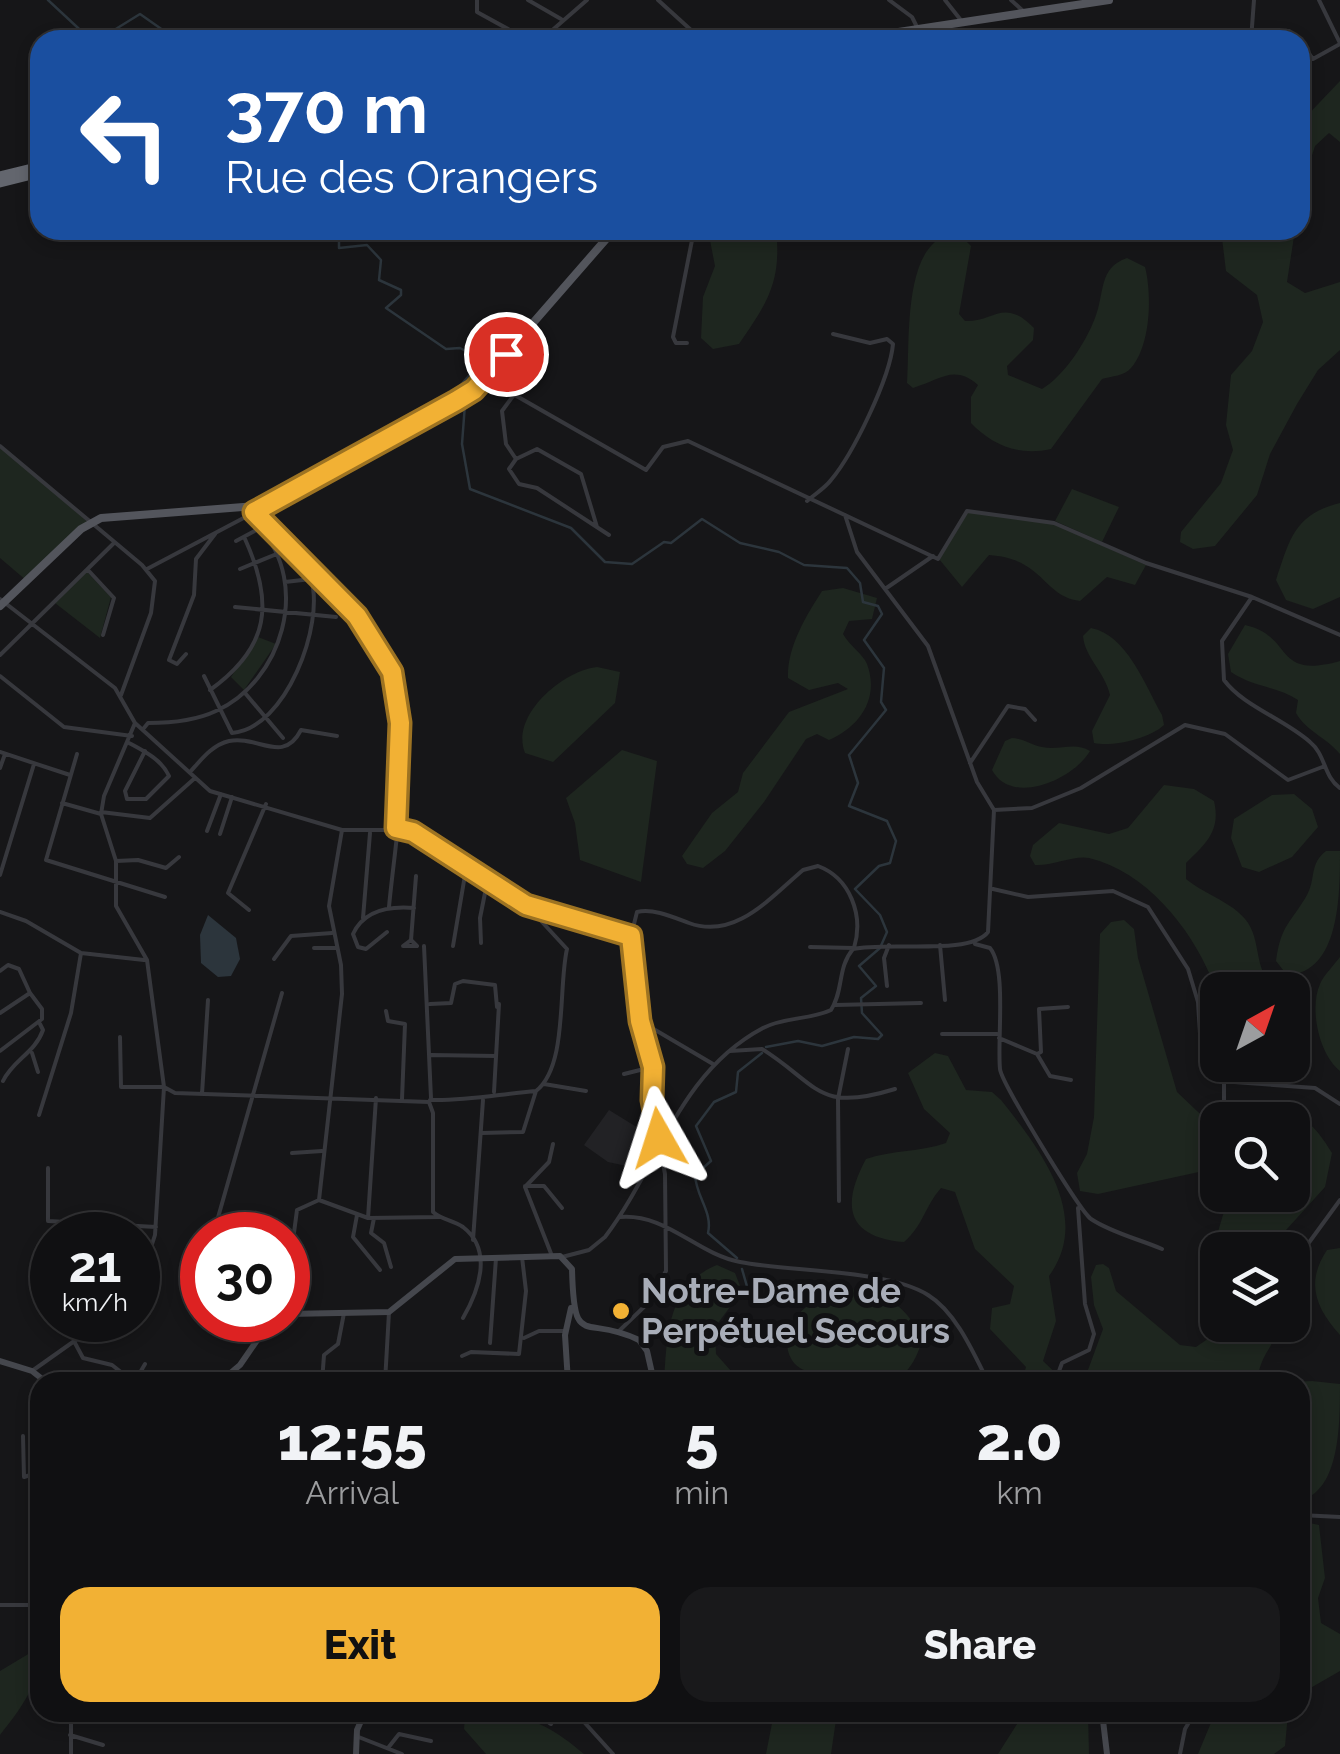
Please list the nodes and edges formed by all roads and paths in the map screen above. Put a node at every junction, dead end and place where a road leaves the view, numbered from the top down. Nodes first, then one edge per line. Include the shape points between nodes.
1 (477, 0) edge
2 (528, 0) edge
3 (587, 0) edge
4 (658, 0) edge
5 (889, 0) edge
6 (944, 0) edge
7 (1011, 0) edge
8 (1109, 0) edge
9 (1254, 0) edge
10 (1320, 0) edge
11 (1082, 2) edge
12 (1043, 5) edge
13 (1024, 13) junction
14 (561, 20) junction
15 (961, 22) junction
16 (938, 26) junction
17 (918, 29) junction
18 (508, 30) edge
19 (550, 30) edge
20 (689, 30) edge
21 (914, 30) edge
22 (939, 30) edge
23 (1252, 30) edge
24 (1340, 44) edge
25 (1310, 53) edge
26 (30, 172) edge
27 (0, 180) edge
28 (605, 240) edge
29 (692, 240) edge
30 (833, 334) dead end
31 (687, 343) dead end
32 (485, 378) junction
33 (513, 396) junction
34 (0, 446) edge
35 (516, 459) junction
36 (807, 501) junction
37 (256, 509) junction
38 (846, 515) junction
39 (89, 523) junction
40 (597, 527) junction
41 (215, 534) junction
42 (609, 535) dead end
43 (244, 537) junction
44 (236, 541) dead end
45 (114, 544) junction
46 (284, 551) dead end
47 (275, 554) junction
48 (933, 556) junction
49 (256, 562) junction
50 (147, 569) junction
51 (240, 569) dead end
52 (88, 570) junction
53 (284, 582) junction
54 (885, 589) junction
55 (1252, 598) junction
56 (1, 602) edge
57 (235, 607) dead end
58 (264, 610) junction
59 (286, 612) junction
60 (314, 614) junction
61 (336, 616) dead end
62 (31, 624) junction
63 (1340, 635) edge
64 (103, 636) dead end
65 (186, 654) dead end
66 (0, 655) edge
67 (0, 676) edge
68 (204, 676) dead end
69 (210, 690) junction
70 (245, 693) junction
71 (121, 695) junction
72 (218, 710) junction
73 (263, 715) junction
74 (1035, 720) dead end
75 (135, 723) junction
76 (144, 728) junction
77 (132, 736) junction
78 (337, 736) dead end
79 (283, 738) dead end
80 (128, 743) junction
81 (145, 751) junction
82 (2, 753) edge
83 (77, 754) dead end
84 (970, 762) junction
85 (34, 764) junction
86 (1325, 766) junction
87 (0, 768) edge
88 (190, 772) junction
89 (70, 775) junction
90 (195, 778) junction
91 (1340, 788) edge
92 (221, 794) junction
93 (232, 797) junction
94 (62, 803) junction
95 (266, 804) junction
96 (994, 810) junction
97 (101, 813) junction
98 (396, 828) junction
99 (342, 830) junction
100 (207, 831) dead end
101 (370, 833) junction
102 (220, 834) dead end
103 (179, 857) dead end
104 (116, 861) junction
105 (466, 868) junction
106 (0, 875) edge
107 (416, 876) dead end
108 (488, 878) junction
109 (114, 883) junction
110 (992, 889) junction
111 (164, 898) dead end
112 (526, 905) junction
113 (390, 907) junction
114 (414, 908) junction
115 (248, 910) dead end
116 (0, 912) edge
117 (363, 920) junction
118 (388, 932) dead end
119 (334, 933) junction
120 (631, 936) junction
121 (410, 940) dead end
122 (481, 943) dead end
123 (975, 944) junction
124 (887, 945) junction
125 (940, 945) junction
126 (424, 946) dead end
127 (454, 946) dead end
128 (810, 947) dead end
129 (314, 948) dead end
130 (337, 948) junction
131 (854, 949) junction
132 (81, 953) junction
133 (274, 958) dead end
134 (147, 960) junction
135 (0, 971) edge
136 (888, 986) dead end
137 (500, 989) dead end
138 (30, 993) junction
139 (282, 994) dead end
140 (208, 1000) dead end
141 (945, 1000) dead end
142 (921, 1003) dead end
143 (430, 1004) junction
144 (834, 1005) junction
145 (497, 1007) dead end
146 (1068, 1007) dead end
147 (386, 1011) dead end
148 (0, 1013) edge
149 (640, 1021) junction
150 (40, 1024) junction
151 (942, 1034) dead end
152 (1200, 1034) edge
153 (999, 1036) junction
154 (120, 1037) dead end
155 (848, 1049) dead end
156 (0, 1051) edge
157 (32, 1051) junction
158 (730, 1051) junction
159 (1037, 1054) junction
160 (431, 1055) junction
161 (498, 1056) junction
162 (713, 1064) junction
163 (653, 1067) junction
164 (38, 1072) dead end
165 (624, 1074) dead end
166 (1071, 1080) dead end
167 (3, 1082) dead end
168 (1260, 1082) edge
169 (544, 1084) junction
170 (164, 1086) junction
171 (895, 1089) dead end
172 (536, 1091) junction
173 (586, 1091) dead end
174 (494, 1092) junction
175 (202, 1094) junction
176 (251, 1096) junction
177 (332, 1098) junction
178 (376, 1098) junction
179 (402, 1099) junction
180 (838, 1099) junction
181 (483, 1100) junction
182 (430, 1101) junction
183 (1340, 1104) edge
184 (40, 1116) dead end
185 (482, 1133) junction
186 (660, 1143) junction
187 (553, 1144) dead end
188 (323, 1151) junction
189 (292, 1153) dead end
190 (48, 1168) dead end
191 (525, 1186) junction
192 (319, 1200) junction
193 (1340, 1200) edge
194 (838, 1201) dead end
195 (562, 1208) dead end
196 (1078, 1208) junction
197 (48, 1212) edge
198 (157, 1212) edge
199 (219, 1212) edge
200 (298, 1212) edge
201 (357, 1215) junction
202 (620, 1217) junction
203 (371, 1218) junction
204 (438, 1218) junction
205 (666, 1227) junction
206 (473, 1240) junction
207 (1310, 1241) edge
208 (1162, 1249) dead end
209 (552, 1256) junction
210 (522, 1257) junction
211 (562, 1257) junction
212 (479, 1258) junction
213 (496, 1258) junction
214 (392, 1268) dead end
215 (380, 1270) dead end
216 (572, 1306) junction
217 (388, 1312) junction
218 (344, 1313) junction
219 (310, 1314) edge
220 (463, 1318) dead end
221 (565, 1331) junction
222 (617, 1334) junction
223 (524, 1338) junction
224 (255, 1342) edge
225 (75, 1343) joint
226 (490, 1343) dead end
227 (462, 1356) dead end
228 (0, 1361) edge
229 (145, 1364) dead end
230 (0, 1370) edge
231 (32, 1371) joint
232 (121, 1372) edge
233 (140, 1372) edge
234 (232, 1372) edge
235 (323, 1372) edge
236 (386, 1372) edge
237 (567, 1372) edge
238 (651, 1372) edge
239 (982, 1372) edge
240 (1059, 1372) edge
241 (23, 1436) dead end
242 (30, 1475) edge
243 (1310, 1515) edge
244 (1340, 1516) edge
245 (0, 1604) edge
246 (30, 1605) edge
247 (71, 1722) edge
248 (359, 1722) edge
249 (584, 1722) edge
250 (1103, 1722) edge
251 (1189, 1722) edge
252 (70, 1735) junction
253 (356, 1736) junction
254 (431, 1741) dead end
255 (103, 1745) dead end
256 (388, 1748) junction
257 (71, 1754) edge
258 (356, 1754) edge
259 (402, 1754) edge
260 (612, 1754) edge
261 (1107, 1754) edge
262 (1180, 1754) edge

1 - 18 street via 477,12
2 - 14 street
3 - 14 street
4 - 20 street
5 - 17 street
6 - 15 street
7 - 13 street
8 - 11 main road
9 - 23 street
10 - 24 street
11 - 12 main road
12 - 13 main road
13 - 15 main road
14 - 19 street
15 - 16 main road
16 - 17 main road
16 - 22 street
17 - 21 main road
24 - 25 street via 1315,59
26 - 27 highway
28 - 32 main road
29 - 31 street via 673,337
30 - 36 street via 870,343 888,339 892,358 835,475
32 - 33 street
32 - 37 main road via 456,401
33 - 35 street via 502,410 506,444
33 - 36 street via 646,470 663,447 688,441
34 - 39 street
35 - 40 street via 509,469 519,484 537,488
35 - 40 street via 537,449 581,474
36 - 38 street
37 - 39 main road via 109,516
37 - 41 street
37 - 98 street via 357,616 392,672 400,723
38 - 48 street
38 - 54 street via 858,552
39 - 45 street
39 - 56 main road
40 - 42 street
41 - 50 street
41 - 65 street via 196,558 194,594 169,660 177,664
43 - 44 street
43 - 47 street via 262,529
43 - 49 street
45 - 50 street
45 - 52 street
46 - 47 street
47 - 49 street
47 - 53 street
48 - 54 street
48 - 55 street via 942,556 958,520 980,509 1054,522 1146,564
49 - 51 street
49 - 58 street
50 - 71 street via 156,597
52 - 62 street
52 - 64 street via 114,598
53 - 59 street
53 - 60 street via 312,580
54 - 84 street via 931,653
55 - 63 street
55 - 86 street via 1222,641 1224,680 1307,739
56 - 62 street
57 - 58 street
58 - 59 street
58 - 69 street via 242,664
59 - 60 street
59 - 70 street via 274,653
60 - 61 street
60 - 73 street via 305,655
62 - 66 street
62 - 71 street
67 - 77 street via 68,729
68 - 69 street
69 - 72 street
70 - 72 street
70 - 73 street
71 - 75 street
72 - 73 street via 234,734
72 - 76 street
73 - 79 street
74 - 84 street via 1008,706
75 - 76 street
75 - 77 street
76 - 88 street
77 - 80 street
78 - 88 street via 300,730 282,749 228,742
80 - 81 street
80 - 97 street
81 - 81 street via 169,776 146,799 128,800 124,791
82 - 85 street
82 - 87 street
83 - 89 street
84 - 96 street
85 - 89 street
85 - 106 street
86 - 91 street
86 - 96 street via 1288,780 1226,734 1185,725 1081,788 1032,808
88 - 90 street
89 - 94 street
90 - 92 street
90 - 97 street via 150,818
92 - 93 street
92 - 100 street
93 - 95 street
93 - 102 street
94 - 97 street
94 - 109 street via 49,864
95 - 99 street
95 - 115 street via 228,893
96 - 110 street
97 - 104 street
98 - 101 street
98 - 105 street
98 - 113 street
99 - 101 street
99 - 119 street via 329,906
101 - 117 street
103 - 104 street via 166,868
104 - 109 street
105 - 108 street
105 - 127 street
107 - 114 street
108 - 112 street
108 - 122 street
109 - 111 street
109 - 134 street via 119,913
110 - 123 street via 988,932
110 - 152 street via 1028,898 1113,891 1148,907 1188,969
112 - 120 street
112 - 169 street via 567,949 558,1041
113 - 114 street
113 - 117 street
114 - 121 street
116 - 132 street
117 - 118 street via 353,932 360,948
119 - 130 street
119 - 133 street via 291,936
120 - 131 street via 640,910 704,928 729,926 803,870 818,866 846,885 859,925
120 - 149 street
123 - 125 street
123 - 153 street via 996,955
124 - 125 street
124 - 131 street
124 - 136 street
125 - 141 street
126 - 143 street
128 - 131 street
129 - 130 street
130 - 177 street via 342,994
131 - 144 street via 842,966
132 - 134 street
132 - 184 street via 72,1013
134 - 170 street
135 - 138 street via 8,965 19,970
137 - 161 street
138 - 148 street
138 - 150 street via 42,1010
139 - 176 street
140 - 175 street
142 - 144 street
143 - 145 street via 451,1004 462,980 496,986
143 - 160 street
144 - 158 street via 826,1013 766,1026
146 - 159 street via 1039,1009
147 - 179 street via 388,1021 405,1024
149 - 162 street
149 - 163 street
150 - 156 street
150 - 157 street
151 - 153 street
153 - 159 street
153 - 196 street via 1002,1082
154 - 170 street via 121,1087
155 - 180 street
157 - 164 street
157 - 167 street
158 - 162 street
158 - 180 street via 762,1049 810,1088
159 - 166 street via 1048,1075
160 - 161 street
160 - 182 street
161 - 174 street
162 - 186 street
163 - 165 street
163 - 186 street
168 - 183 street via 1315,1088
169 - 172 street
169 - 173 street
170 - 175 street via 175,1094
170 - 198 street
171 - 180 street
172 - 174 street
172 - 185 street via 524,1132
174 - 181 street
175 - 176 street
176 - 177 street
176 - 199 street
177 - 178 street
177 - 188 street
178 - 179 street
178 - 203 street
179 - 182 street
180 - 194 street
181 - 182 street
181 - 185 street
182 - 204 street via 432,1205
185 - 206 street
186 - 202 street
186 - 205 street
187 - 191 street via 549,1162
188 - 189 street
188 - 192 street
190 - 197 street
191 - 195 street via 544,1186
191 - 209 street
192 - 200 street
192 - 201 street
193 - 207 street
196 - 208 street
196 - 240 street via 1084,1304 1094,1334 1090,1350 1062,1363
201 - 203 street
201 - 215 street via 354,1237
202 - 205 street via 642,1216
202 - 211 street via 589,1250
203 - 204 street
203 - 214 street via 371,1233 384,1242
204 - 206 street via 463,1227
205 - 222 street via 662,1283
205 - 239 street via 740,1262 884,1282 928,1295
206 - 212 street
209 - 210 main road
209 - 211 main road
210 - 213 main road
210 - 223 street
211 - 216 main road via 572,1268
212 - 213 main road
212 - 217 main road via 448,1262
212 - 220 street via 481,1284
213 - 226 street
216 - 221 main road
216 - 222 main road via 585,1326
217 - 218 main road
217 - 236 street
218 - 219 main road
218 - 235 street
221 - 223 street
221 - 237 main road
222 - 238 main road via 644,1345
223 - 227 street via 518,1356
224 - 234 main road
225 - 231 street
225 - 232 street via 83,1358
228 - 230 street
228 - 231 main road
229 - 233 street
241 - 242 street via 24,1477
243 - 244 street
245 - 246 street
247 - 252 street
248 - 253 main road
249 - 260 street
250 - 261 main road
251 - 262 street
252 - 255 street
252 - 257 street
253 - 256 street
253 - 258 main road
254 - 256 street via 399,1734
256 - 259 street

